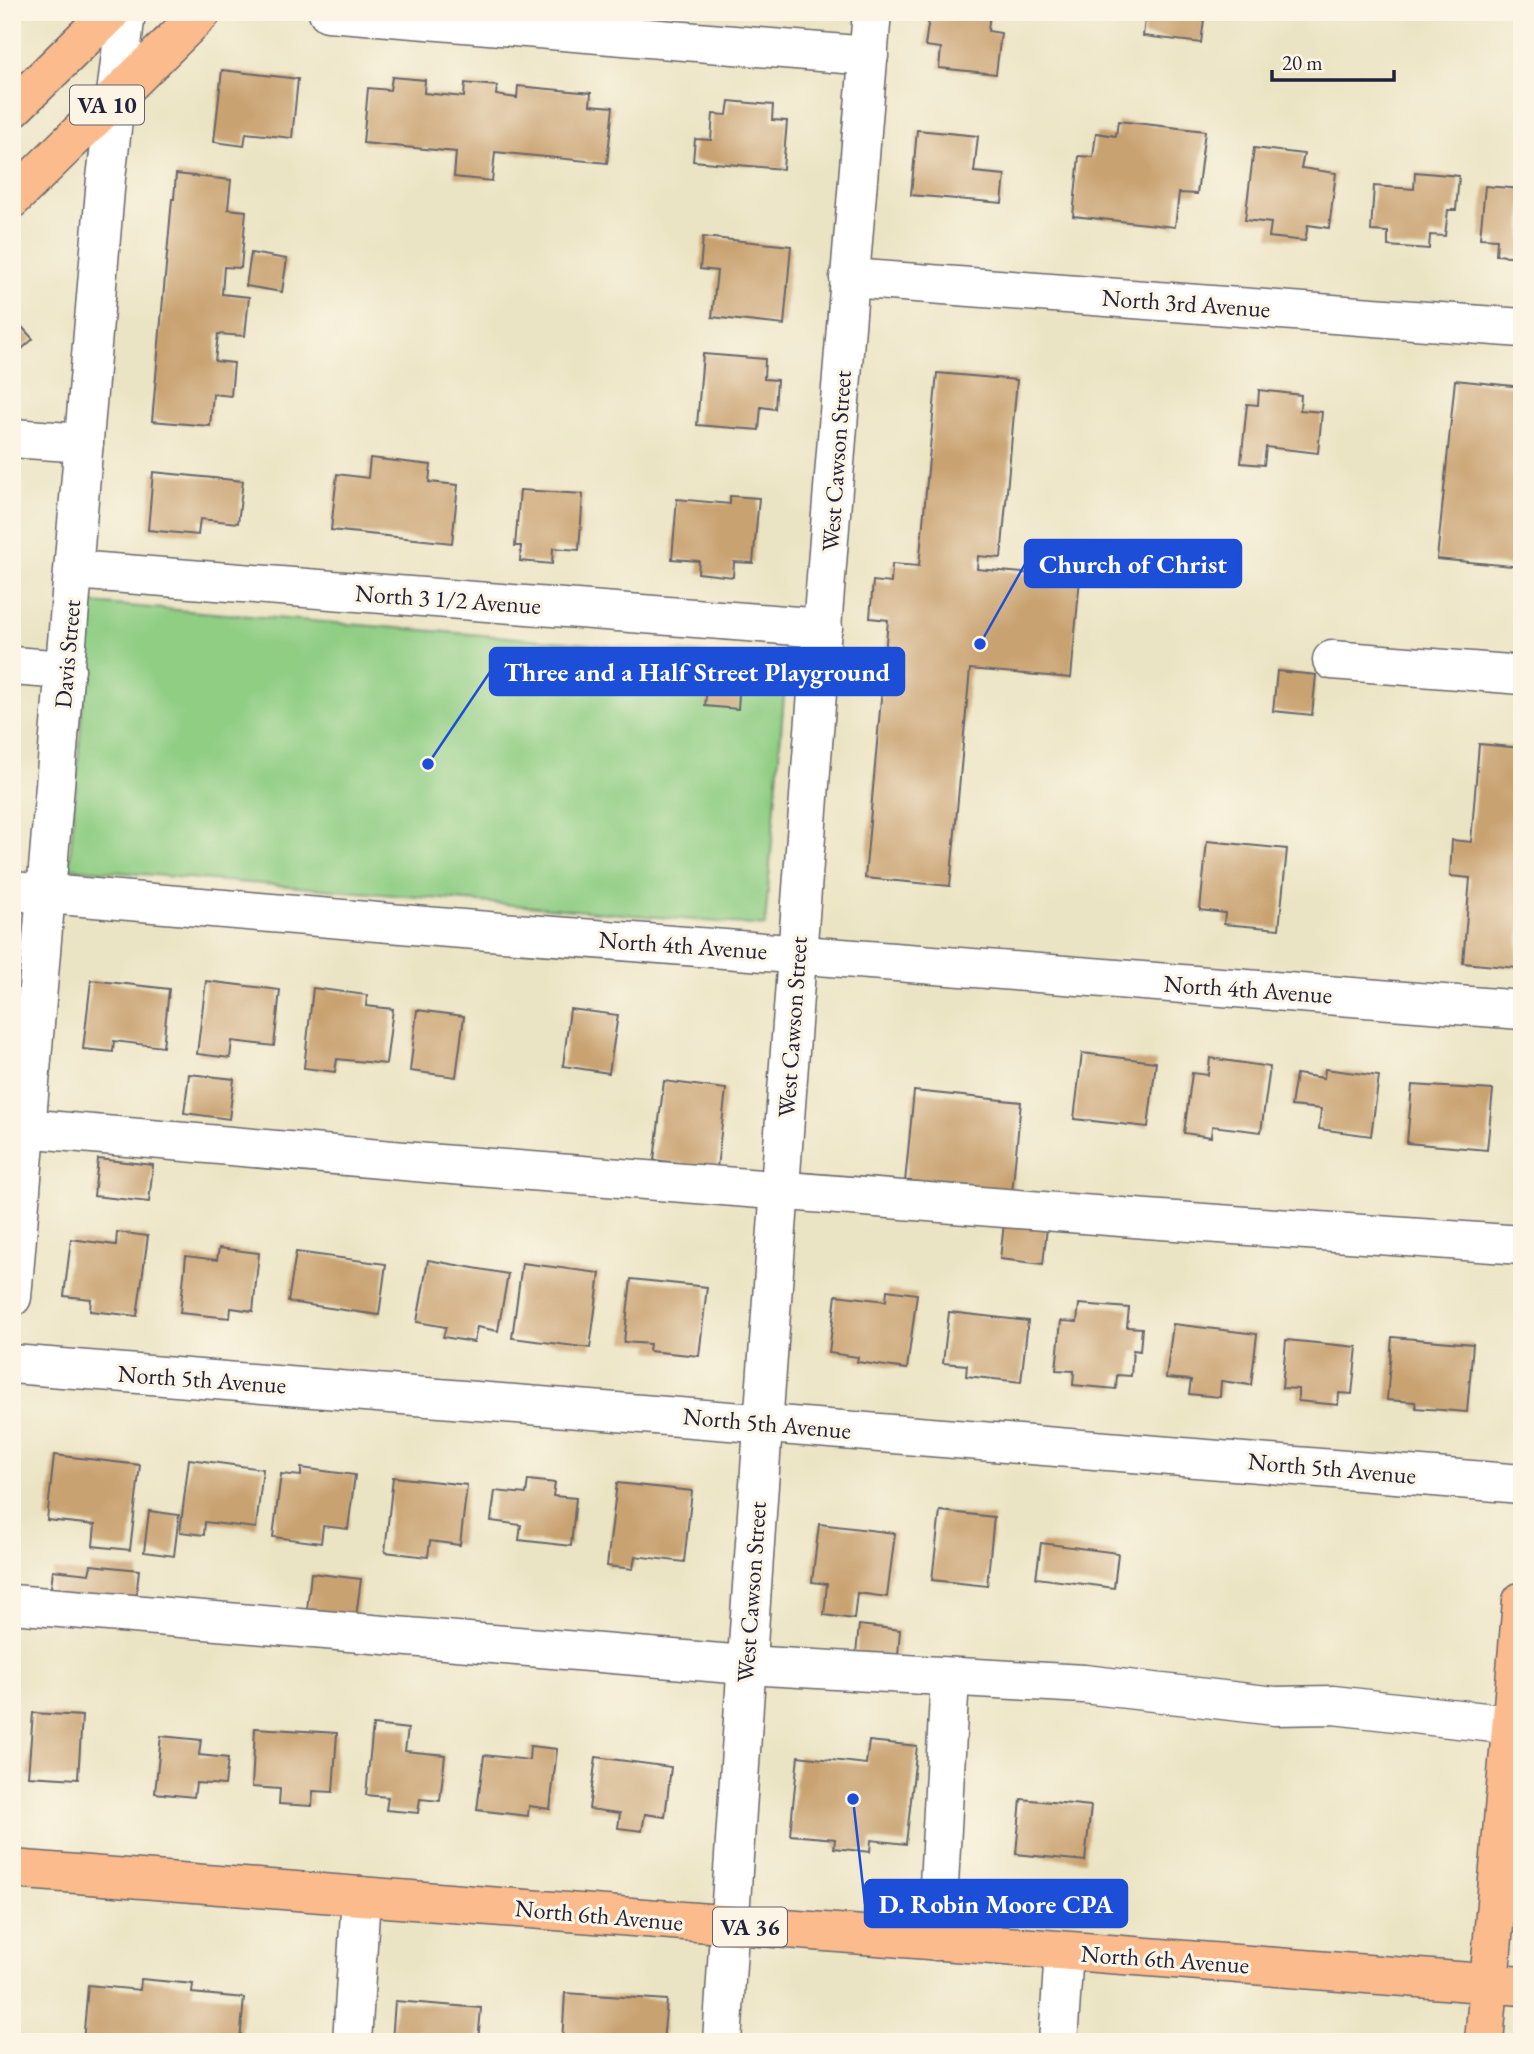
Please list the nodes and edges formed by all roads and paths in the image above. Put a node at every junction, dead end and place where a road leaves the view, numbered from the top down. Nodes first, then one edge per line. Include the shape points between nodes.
1 (111, 12) edge
2 (126, 12) edge
3 (202, 12) edge
4 (328, 12) edge
5 (873, 12) edge
6 (869, 56) junction
7 (115, 97) junction
8 (12, 109) edge
9 (12, 199) edge
10 (849, 278) junction
11 (1522, 328) edge
12 (12, 438) edge
13 (84, 443) junction
14 (74, 570) junction
15 (823, 628) junction
16 (1332, 660) dead end
17 (12, 666) edge
18 (66, 670) junction
19 (1522, 675) edge
20 (29, 892) edge
21 (797, 954) junction
22 (1522, 1010) edge
23 (19, 1127) edge
24 (780, 1189) junction
25 (1522, 1245) edge
26 (12, 1297) edge
27 (12, 1364) edge
28 (764, 1423) junction
29 (1522, 1484) edge
30 (1522, 1601) edge
31 (12, 1604) edge
32 (745, 1665) junction
33 (950, 1677) junction
34 (1512, 1724) junction
35 (12, 1869) edge
36 (361, 1896) junction
37 (729, 1926) junction
38 (936, 1941) junction
39 (1064, 1951) junction
40 (1505, 1985) edge
41 (352, 2042) edge
42 (722, 2042) edge
43 (1058, 2042) edge
44 (1484, 2042) edge

1 - 8 main road, VA 10
2 - 7 street, Davis Street
3 - 7 main road, VA 10
4 - 6 street
5 - 6 street, West Cawson Street
6 - 10 street, West Cawson Street
7 - 9 main road, VA 10
7 - 13 street, Davis Street
10 - 11 street, North 3rd Avenue
10 - 15 street, West Cawson Street
12 - 13 street
13 - 14 street, Davis Street
14 - 15 street, North 3 1/2 Avenue
14 - 18 street, Davis Street
15 - 21 street, West Cawson Street
16 - 19 street
17 - 18 street
18 - 20 street, Davis Street
20 - 21 street, North 4th Avenue
20 - 23 street, Davis Street
21 - 22 street, North 4th Avenue
21 - 24 street, West Cawson Street
23 - 24 street
23 - 26 street, Davis Street
24 - 25 street
24 - 28 street, West Cawson Street
27 - 28 street, North 5th Avenue
28 - 29 street, North 5th Avenue
28 - 32 street, West Cawson Street
30 - 34 main road
31 - 32 street
32 - 33 street
32 - 37 street, West Cawson Street
33 - 34 street via 1084,1684 1275,1706 1333,1705
33 - 38 street
34 - 40 main road
35 - 36 main road, North 6th Avenue / VA 36
36 - 37 main road, North 6th Avenue / VA 36
36 - 41 street
37 - 38 main road, North 6th Avenue / VA 36
37 - 42 street, West Cawson Street
38 - 39 main road, North 6th Avenue / VA 36
39 - 40 main road, North 6th Avenue / VA 36
39 - 43 street
40 - 44 main road

